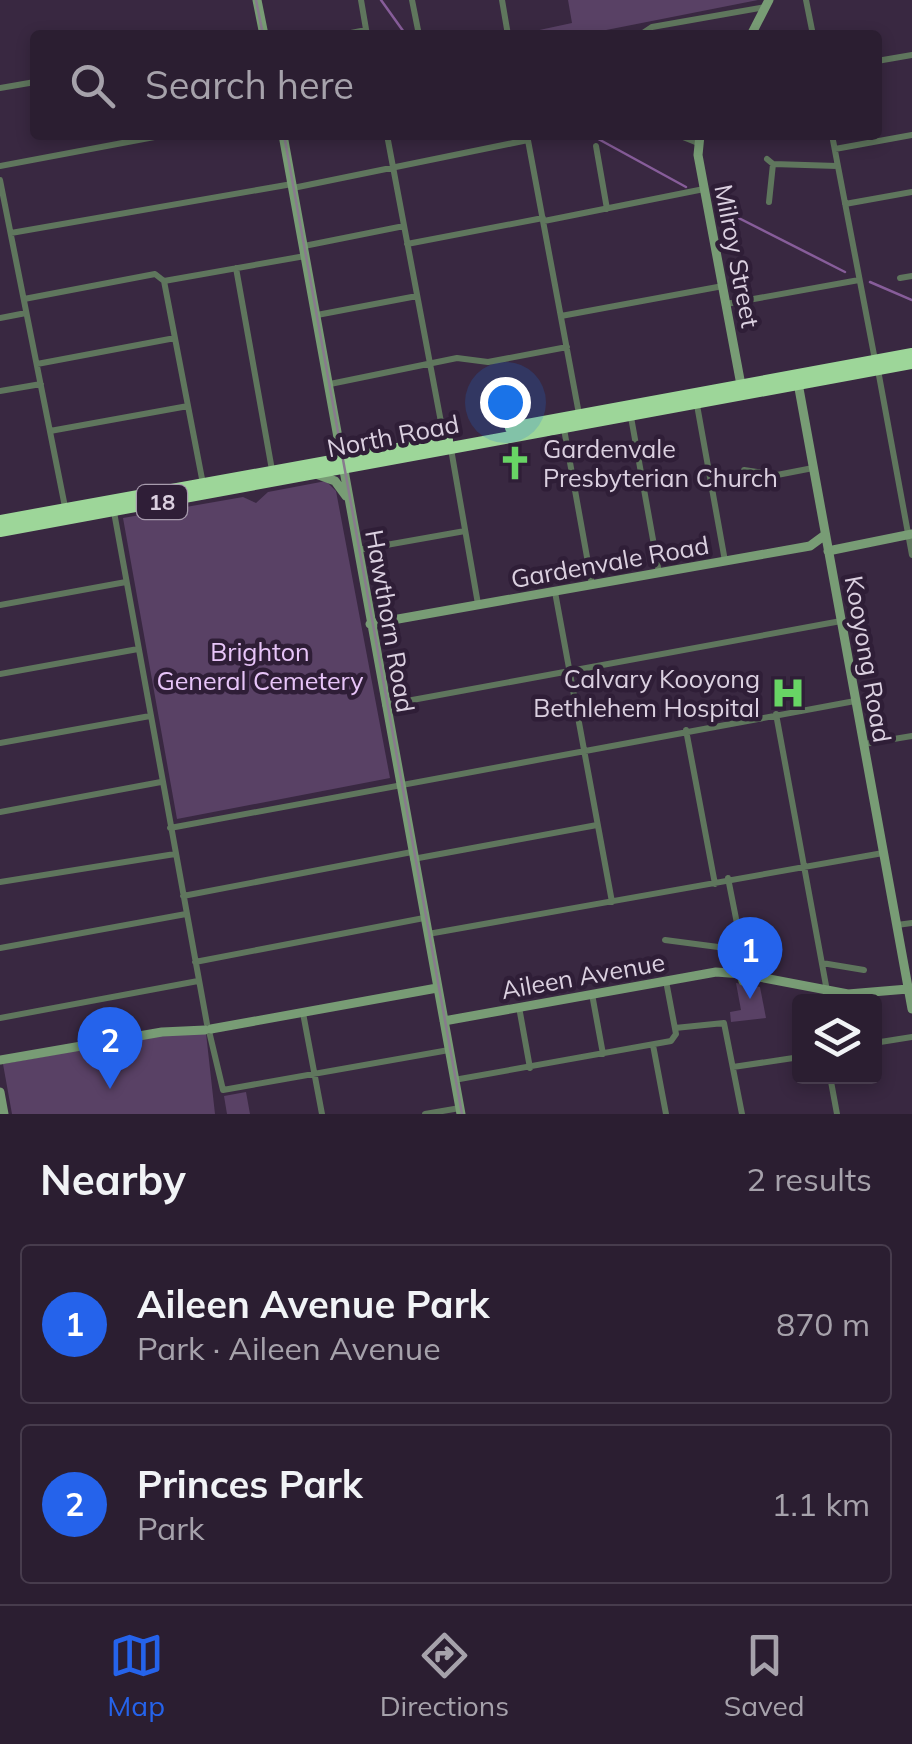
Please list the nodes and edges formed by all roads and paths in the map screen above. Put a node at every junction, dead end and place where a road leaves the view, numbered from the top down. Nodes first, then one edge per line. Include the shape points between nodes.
1 (257, 0) edge
2 (361, 0) edge
3 (412, 0) edge
4 (502, 0) edge
5 (806, 0) edge
6 (765, 7) edge
7 (263, 30) edge
8 (367, 30) edge
9 (418, 30) edge
10 (507, 30) edge
11 (648, 30) edge
12 (753, 30) edge
13 (812, 30) edge
14 (912, 54) edge
15 (882, 60) edge
16 (30, 83) edge
17 (0, 88) edge
18 (912, 135) edge
19 (138, 140) edge
20 (284, 140) edge
21 (387, 140) edge
22 (519, 140) edge
23 (528, 140) edge
24 (699, 140) edge
25 (833, 140) edge
26 (596, 146) dead end
27 (834, 149) junction
28 (0, 166) edge
29 (838, 166) junction
30 (393, 167) junction
31 (0, 180) edge
32 (293, 186) junction
33 (705, 191) junction
34 (912, 192) edge
35 (1, 194) edge
36 (769, 202) dead end
37 (844, 204) junction
38 (607, 209) junction
39 (543, 219) junction
40 (404, 226) junction
41 (10, 233) junction
42 (407, 244) junction
43 (305, 251) junction
44 (236, 268) junction
45 (912, 276) edge
46 (900, 278) dead end
47 (859, 280) junction
48 (164, 281) junction
49 (723, 286) junction
50 (417, 296) junction
51 (24, 299) junction
52 (726, 304) junction
53 (26, 313) junction
54 (317, 315) junction
55 (561, 316) junction
56 (0, 318) edge
57 (175, 338) junction
58 (567, 347) junction
59 (912, 354) edge
60 (912, 363) edge
61 (37, 364) junction
62 (430, 365) junction
63 (876, 365) junction
64 (797, 379) junction
65 (40, 384) junction
66 (330, 384) junction
67 (741, 385) junction
68 (0, 391) edge
69 (696, 402) junction
70 (662, 404) junction
71 (188, 406) junction
72 (580, 415) junction
73 (630, 415) junction
74 (564, 427) junction
75 (50, 432) junction
76 (448, 444) junction
77 (342, 463) junction
78 (813, 468) junction
79 (272, 470) junction
80 (744, 470) dead end
81 (316, 474) junction
82 (202, 484) junction
83 (348, 498) junction
84 (113, 506) junction
85 (67, 514) junction
86 (0, 521) edge
87 (465, 531) junction
88 (0, 532) edge
89 (910, 534) edge
90 (825, 535) junction
91 (828, 549) junction
92 (357, 550) junction
93 (912, 554) edge
94 (725, 561) junction
95 (659, 573) junction
96 (126, 582) junction
97 (592, 585) junction
98 (555, 592) junction
99 (0, 605) edge
100 (479, 606) junction
101 (841, 620) junction
102 (371, 626) junction
103 (138, 649) junction
104 (569, 672) junction
105 (0, 674) edge
106 (855, 699) junction
107 (385, 705) junction
108 (776, 714) junction
109 (150, 716) junction
110 (686, 730) junction
111 (912, 736) edge
112 (0, 742) edge
113 (864, 745) junction
114 (582, 748) junction
115 (161, 782) junction
116 (399, 783) junction
117 (0, 812) edge
118 (597, 825) junction
119 (170, 828) junction
120 (883, 851) junction
121 (175, 854) junction
122 (412, 856) junction
123 (804, 866) junction
124 (728, 881) junction
125 (0, 882) edge
126 (714, 882) junction
127 (183, 896) junction
128 (612, 902) junction
129 (186, 914) junction
130 (424, 918) junction
131 (912, 924) edge
132 (897, 927) junction
133 (428, 936) junction
134 (666, 940) dead end
135 (0, 948) edge
136 (742, 950) junction
137 (195, 962) junction
138 (822, 963) junction
139 (864, 970) dead end
140 (744, 975) junction
141 (666, 981) junction
142 (198, 982) junction
143 (437, 988) junction
144 (908, 989) junction
145 (828, 991) junction
146 (592, 994) junction
147 (519, 1008) junction
148 (912, 1008) edge
149 (303, 1012) junction
150 (0, 1018) edge
151 (444, 1021) junction
152 (675, 1028) junction
153 (208, 1029) junction
154 (912, 1036) edge
155 (882, 1042) edge
156 (653, 1045) junction
157 (449, 1050) junction
158 (604, 1054) junction
159 (792, 1058) edge
160 (0, 1060) edge
161 (530, 1068) junction
162 (733, 1069) junction
163 (315, 1074) junction
164 (455, 1082) junction
165 (831, 1084) edge
166 (0, 1092) edge
167 (460, 1111) edge
168 (4, 1114) edge
169 (322, 1114) edge
170 (425, 1114) edge
171 (666, 1114) edge
172 (742, 1114) edge
173 (837, 1114) edge

1 - 7 street
2 - 8 street
3 - 9 street
4 - 10 street
5 - 13 street
6 - 11 street
6 - 12 street
14 - 15 street
16 - 17 street
18 - 27 street
19 - 28 street
20 - 32 street, Hawthorn Road
21 - 30 street
22 - 30 street
23 - 39 street
24 - 33 street, Milroy Street
25 - 27 street
26 - 38 street
27 - 29 street
29 - 36 street via 770,162
29 - 37 street
30 - 32 street
30 - 40 street
31 - 35 street
32 - 41 street
32 - 43 street, Hawthorn Road
33 - 38 street
33 - 49 street, Milroy Street
34 - 37 street
35 - 41 street
37 - 47 street
38 - 39 street
39 - 42 street
39 - 55 street
40 - 42 street
40 - 43 street
41 - 51 street
42 - 50 street
43 - 44 street
43 - 54 street, Hawthorn Road
44 - 48 street
44 - 79 street
45 - 46 street
47 - 52 street
47 - 63 street
48 - 51 street via 156,274
48 - 57 street
49 - 52 street, Milroy Street
49 - 55 street
50 - 54 street
50 - 62 street
51 - 53 street
52 - 67 street, Milroy Street
53 - 56 street
53 - 61 street
54 - 66 street, Hawthorn Road
55 - 58 street
57 - 61 street
57 - 71 street
58 - 62 street
58 - 72 street
59 - 63 highway, North Road / 18
60 - 63 highway, North Road / 18
61 - 65 street
62 - 66 street
62 - 76 street
63 - 64 highway, North Road / 18
63 - 89 street
64 - 67 highway, North Road / 18
64 - 69 highway, North Road / 18
64 - 78 street, Kooyong Road
65 - 68 street
65 - 75 street
66 - 77 street, Hawthorn Road
67 - 70 highway, North Road / 18
69 - 70 highway, North Road / 18
69 - 94 street
70 - 72 highway, North Road / 18
70 - 73 highway, North Road / 18
71 - 75 street
71 - 82 street
72 - 76 highway, North Road / 18
73 - 74 highway, North Road / 18
73 - 95 street
74 - 76 highway, North Road / 18
74 - 97 street
75 - 85 street
76 - 77 highway, North Road / 18
76 - 87 street
77 - 79 highway, North Road / 18
77 - 81 highway, North Road / 18
77 - 83 street, Hawthorn Road
78 - 80 street via 777,475
78 - 90 street, Kooyong Road
79 - 82 highway, North Road / 18
81 - 83 street
81 - 84 highway, North Road / 18
82 - 84 highway, North Road / 18
83 - 92 street, Hawthorn Road
84 - 85 highway, North Road / 18
84 - 96 street
85 - 86 highway, North Road / 18
85 - 88 highway, North Road / 18
87 - 92 street
87 - 100 street
89 - 91 street
89 - 93 street
90 - 91 street, Kooyong Road
90 - 94 street, Gardenvale Road via 810,546
91 - 101 street, Kooyong Road
92 - 102 street, Hawthorn Road
94 - 95 street, Gardenvale Road
95 - 97 street, Gardenvale Road
96 - 99 street
96 - 103 street
97 - 98 street, Gardenvale Road
98 - 100 street, Gardenvale Road
98 - 104 street
100 - 102 street, Gardenvale Road
101 - 104 street
101 - 106 street, Kooyong Road
102 - 107 street, Hawthorn Road
103 - 105 street
103 - 109 street
104 - 107 street
104 - 114 street
106 - 108 street
106 - 113 street, Kooyong Road
107 - 116 street, Hawthorn Road
108 - 110 street
108 - 123 street
109 - 112 street
109 - 115 street
110 - 114 street
110 - 126 street
111 - 113 street
113 - 120 street, Kooyong Road
114 - 116 street
114 - 118 street
115 - 117 street
115 - 119 street
116 - 119 street
116 - 122 street, Hawthorn Road
118 - 122 street
118 - 128 street
119 - 121 street
120 - 123 street
120 - 132 street, Kooyong Road
121 - 125 street
121 - 127 street
122 - 127 street
122 - 130 street, Hawthorn Road
123 - 124 street
123 - 138 street
124 - 126 street
124 - 136 street
126 - 128 street
127 - 129 street
128 - 133 street
129 - 135 street
129 - 137 street
130 - 133 street, Hawthorn Road
130 - 137 street
131 - 132 street
132 - 144 street, Kooyong Road
133 - 143 street, Hawthorn Road
134 - 136 street
136 - 140 street
137 - 142 street
138 - 139 street
138 - 145 street
140 - 141 street, Aileen Avenue via 717,972
140 - 145 street, Aileen Avenue
141 - 146 street, Aileen Avenue
141 - 152 street
142 - 150 street
142 - 153 street
143 - 149 street
143 - 151 street, Hawthorn Road
144 - 145 street, Aileen Avenue
144 - 148 street, Kooyong Road
146 - 147 street, Aileen Avenue
146 - 158 street
147 - 151 street, Aileen Avenue
147 - 161 street
149 - 153 street
149 - 163 street
151 - 157 street, Hawthorn Road
152 - 156 street via 674,1039
152 - 162 street via 723,1022
153 - 160 street
153 - 163 street via 221,1089
154 - 155 street
156 - 158 street
156 - 171 street
157 - 163 street
157 - 164 street, Hawthorn Road
158 - 161 street
159 - 162 street
161 - 164 street
162 - 172 street
163 - 169 street
164 - 167 street, Hawthorn Road
165 - 173 street
166 - 168 street
167 - 170 street

